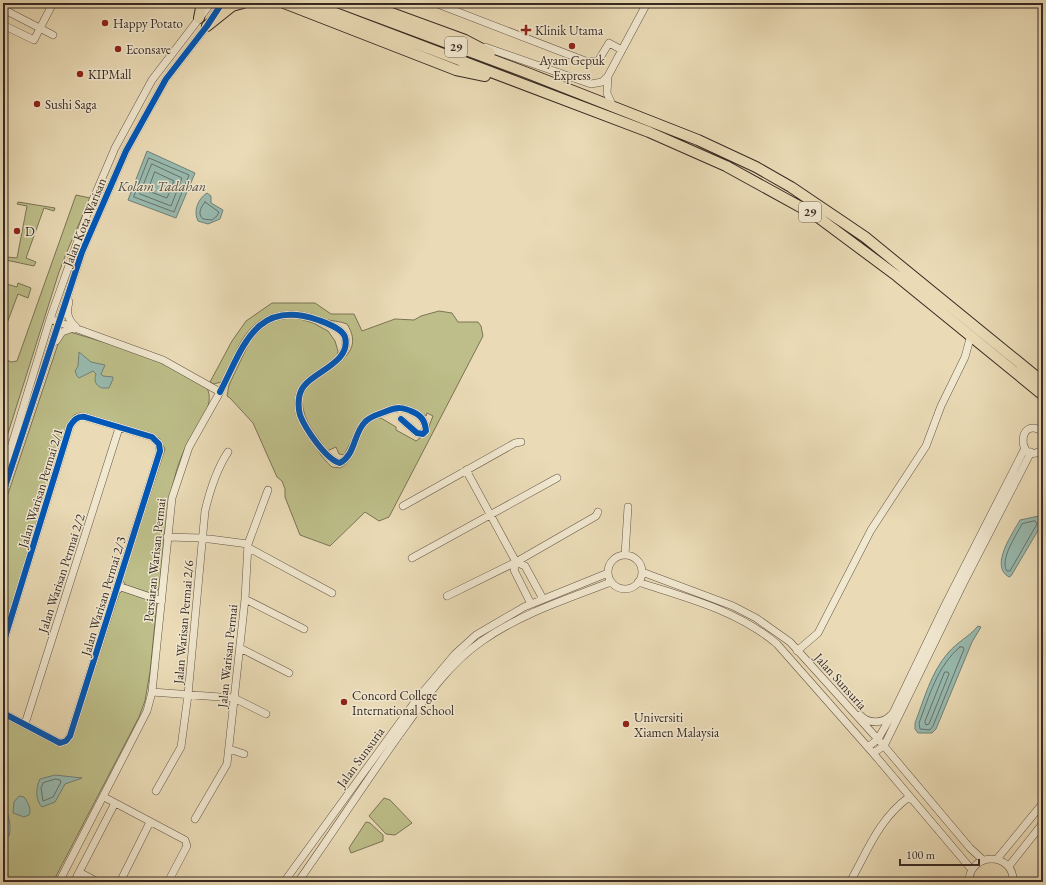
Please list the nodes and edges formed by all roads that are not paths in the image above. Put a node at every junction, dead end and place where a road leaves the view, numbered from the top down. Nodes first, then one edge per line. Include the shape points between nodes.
1 (53, 3) edge
2 (202, 3) edge
3 (210, 3) edge
4 (222, 3) edge
5 (243, 3) edge
6 (279, 3) edge
7 (309, 3) edge
8 (340, 3) edge
9 (364, 3) edge
10 (435, 3) edge
11 (647, 3) edge
12 (287, 5) edge
13 (3, 9) edge
14 (199, 18) junction
15 (3, 25) edge
16 (207, 26) junction
17 (40, 28) junction
18 (53, 35) dead end
19 (465, 40) junction
20 (622, 50) junction
21 (525, 72) junction
22 (608, 76) junction
23 (513, 81) junction
24 (613, 107) junction
25 (82, 252) junction
26 (50, 319) junction
27 (59, 322) junction
28 (76, 327) junction
29 (971, 335) junction
30 (45, 365) junction
31 (1043, 382) edge
32 (220, 392) junction
33 (1043, 395) edge
34 (401, 419) dead end
35 (119, 428) junction
36 (1043, 432) edge
37 (521, 442) dead end
38 (1043, 449) edge
39 (1028, 450) junction
40 (228, 452) dead end
41 (466, 470) junction
42 (3, 474) edge
43 (557, 478) dead end
44 (268, 490) dead end
45 (3, 493) edge
46 (403, 506) dead end
47 (628, 507) dead end
48 (598, 512) dead end
49 (490, 515) junction
50 (167, 537) junction
51 (202, 538) junction
52 (249, 546) junction
53 (625, 555) junction
54 (412, 558) dead end
55 (516, 562) junction
56 (642, 572) junction
57 (608, 573) junction
58 (611, 582) junction
59 (638, 582) junction
60 (118, 586) junction
61 (332, 593) dead end
62 (447, 596) dead end
63 (245, 599) junction
64 (543, 599) junction
65 (162, 601) junction
66 (531, 604) junction
67 (304, 629) dead end
68 (3, 644) edge
69 (240, 648) junction
70 (797, 651) junction
71 (289, 673) dead end
72 (821, 674) junction
73 (152, 692) junction
74 (188, 695) junction
75 (234, 698) junction
76 (894, 711) junction
77 (3, 713) edge
78 (266, 714) dead end
79 (25, 724) junction
80 (878, 740) junction
81 (884, 746) junction
82 (229, 749) junction
83 (871, 750) junction
84 (244, 754) dead end
85 (156, 791) dead end
86 (104, 797) junction
87 (909, 797) junction
88 (115, 803) junction
89 (1043, 803) edge
90 (195, 819) dead end
91 (150, 822) junction
92 (1043, 824) edge
93 (997, 859) junction
94 (983, 860) junction
95 (1008, 866) junction
96 (972, 870) junction
97 (79, 872) junction
98 (59, 882) edge
99 (74, 882) edge
100 (98, 882) edge
101 (120, 882) edge
102 (168, 882) edge
103 (284, 882) edge
104 (298, 882) edge
105 (850, 882) edge
106 (970, 882) edge
107 (1013, 882) edge

1 - 17 street
2 - 14 highway
3 - 14 street, Jalan Kota Warisan
4 - 16 street, Jalan Kota Warisan
5 - 16 highway via 232,6
6 - 12 highway
7 - 23 highway, 29
8 - 21 highway, 29
9 - 19 highway
10 - 20 street via 588,62 598,61 609,43
11 - 20 street
12 - 23 highway via 456,70
13 - 17 street
14 - 26 street, Jalan Kota Warisan via 152,80 115,148 88,209
15 - 17 street via 34,40
16 - 25 street, Jalan Kota Warisan via 166,79 141,122
17 - 18 street
19 - 21 highway
19 - 22 street via 591,84 602,82
20 - 22 street
21 - 24 highway, 29
22 - 24 street via 607,93
23 - 29 highway, 29 via 692,149 780,194 852,240
24 - 31 highway, 29 via 698,140 756,167 791,187 865,237
25 - 27 street, Jalan Kota Warisan
25 - 28 street via 67,308 68,317
26 - 27 street
26 - 42 street, Jalan Kota Warisan
27 - 28 street
27 - 30 street, Jalan Kota Warisan
28 - 30 street via 59,335
28 - 32 street via 163,360
29 - 33 highway, 29
29 - 70 street via 965,357 940,406 926,446 871,530 818,633
30 - 45 street, Jalan Kota Warisan
32 - 34 street, Persiaran Warisan Permai via 240,351 255,328 279,315 304,316 328,324 340,330 345,336 344,352 305,385 299,397 300,415 325,454 334,462 340,463 346,459 364,422 394,408 402,408 422,417 426,431 423,434 417,432
32 - 50 street, Persiaran Warisan Permai via 185,458 172,498
35 - 60 street, Jalan Warisan Permai 2/3 via 152,437 160,450
35 - 68 street, Jalan Warisan Permai 2/1 via 85,417 74,420 70,426
35 - 79 street, Jalan Warisan Permai 2/2
36 - 39 street via 1036,428 1028,430 1022,441
37 - 41 street
38 - 39 street via 1039,452
39 - 76 street via 945,605
39 - 81 street
40 - 51 street, Jalan Warisan Permai 2/6 via 220,464 210,492
41 - 46 street
41 - 49 street
43 - 49 street
44 - 52 street, Jalan Warisan Permai
47 - 53 street
48 - 55 street via 596,516
49 - 54 street
49 - 55 street
50 - 51 street
50 - 65 street, Persiaran Warisan Permai
51 - 52 street
51 - 74 street, Jalan Warisan Permai 2/6
52 - 61 street
52 - 63 street, Jalan Warisan Permai
53 - 56 street via 635,558
53 - 57 street via 614,558
55 - 62 street
55 - 64 street via 524,566
55 - 66 street via 514,570
56 - 59 street
56 - 70 street, Jalan Sunsuria via 733,606 783,636
57 - 58 street
57 - 64 street, Jalan Sunsuria
58 - 59 street via 625,589
58 - 104 street, Jalan Sunsuria via 513,622 481,641 449,671 423,702 362,787
59 - 83 street, Jalan Sunsuria via 730,613 766,634 790,656
60 - 65 street
60 - 79 street, Jalan Warisan Permai 2/3 via 70,736 60,743
63 - 67 street
63 - 69 street, Jalan Warisan Permai
64 - 66 street, Jalan Sunsuria
65 - 73 street, Persiaran Warisan Permai
66 - 103 street, Jalan Sunsuria via 476,635 440,670
69 - 71 street
69 - 75 street, Jalan Warisan Permai
70 - 72 street, Jalan Sunsuria
72 - 76 street via 868,721 876,722 888,718
72 - 80 street, Jalan Sunsuria
73 - 74 street
73 - 86 street, Persiaran Warisan Permai via 141,725
74 - 75 street
74 - 85 street, Jalan Warisan Permai 2/6 via 181,747
75 - 78 street
75 - 82 street, Jalan Warisan Permai
76 - 80 street
77 - 79 street
80 - 81 street, Jalan Sunsuria
80 - 83 street
81 - 83 street
81 - 94 street, Jalan Sunsuria
82 - 84 street
82 - 90 street, Jalan Warisan Permai via 227,764
83 - 87 street, Jalan Sunsuria
86 - 88 street
86 - 98 street, Persiaran Warisan Permai
87 - 96 street, Jalan Sunsuria
87 - 105 street via 895,807 884,820
88 - 91 street
88 - 97 street
89 - 93 street
91 - 101 street
91 - 102 street via 185,840 187,846
92 - 95 street
93 - 94 street
93 - 95 street
94 - 96 street
95 - 107 street via 1012,872
96 - 106 street
97 - 99 street
97 - 100 street

